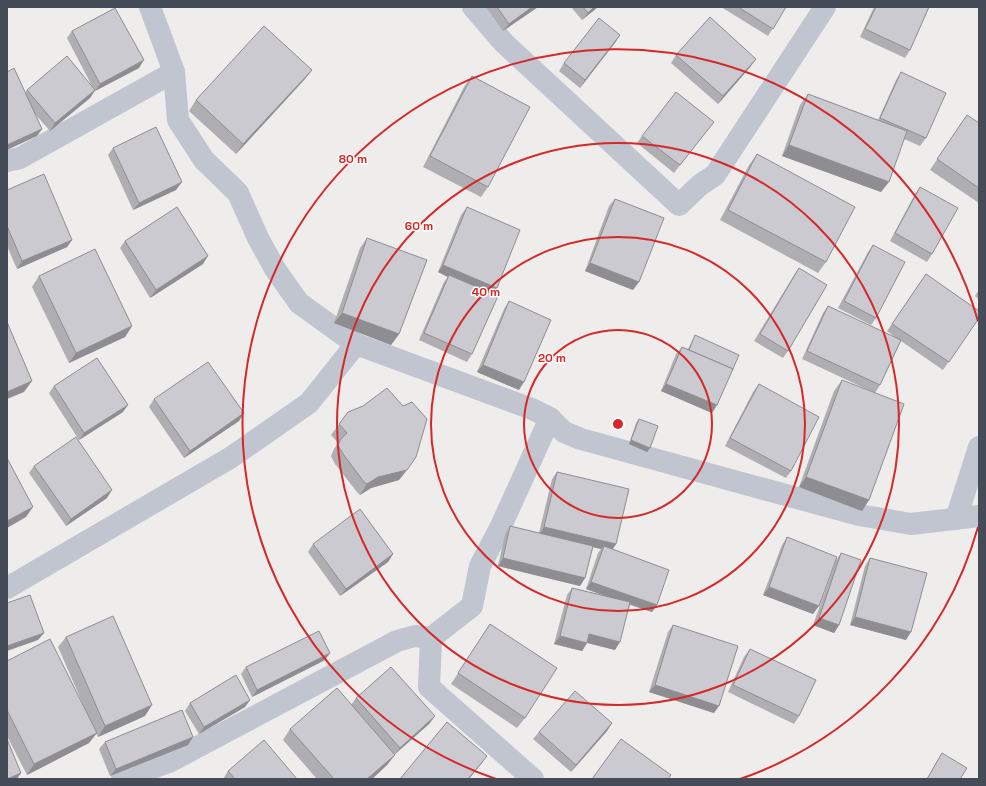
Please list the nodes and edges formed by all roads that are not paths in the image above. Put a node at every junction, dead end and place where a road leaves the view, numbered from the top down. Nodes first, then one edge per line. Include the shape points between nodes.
1 (150, 7) edge
2 (473, 7) edge
3 (825, 7) edge
4 (174, 72) junction
5 (7, 161) edge
6 (356, 344) junction
7 (550, 418) junction
8 (979, 446) edge
9 (979, 516) edge
10 (956, 519) junction
11 (7, 588) edge
12 (430, 638) junction
13 (122, 779) edge
14 (533, 779) edge

1 - 4 street
2 - 3 street via 504,43 679,205 715,175
4 - 5 street via 20,158
4 - 6 street via 178,120 204,160 238,193 275,270 299,303
6 - 7 street
6 - 11 street via 308,403 230,458
7 - 10 street via 564,432 581,439 859,515 911,524
7 - 12 street via 480,566 472,606
8 - 10 street
9 - 10 street
12 - 13 street via 415,636 397,641 169,762
12 - 14 street via 429,687

